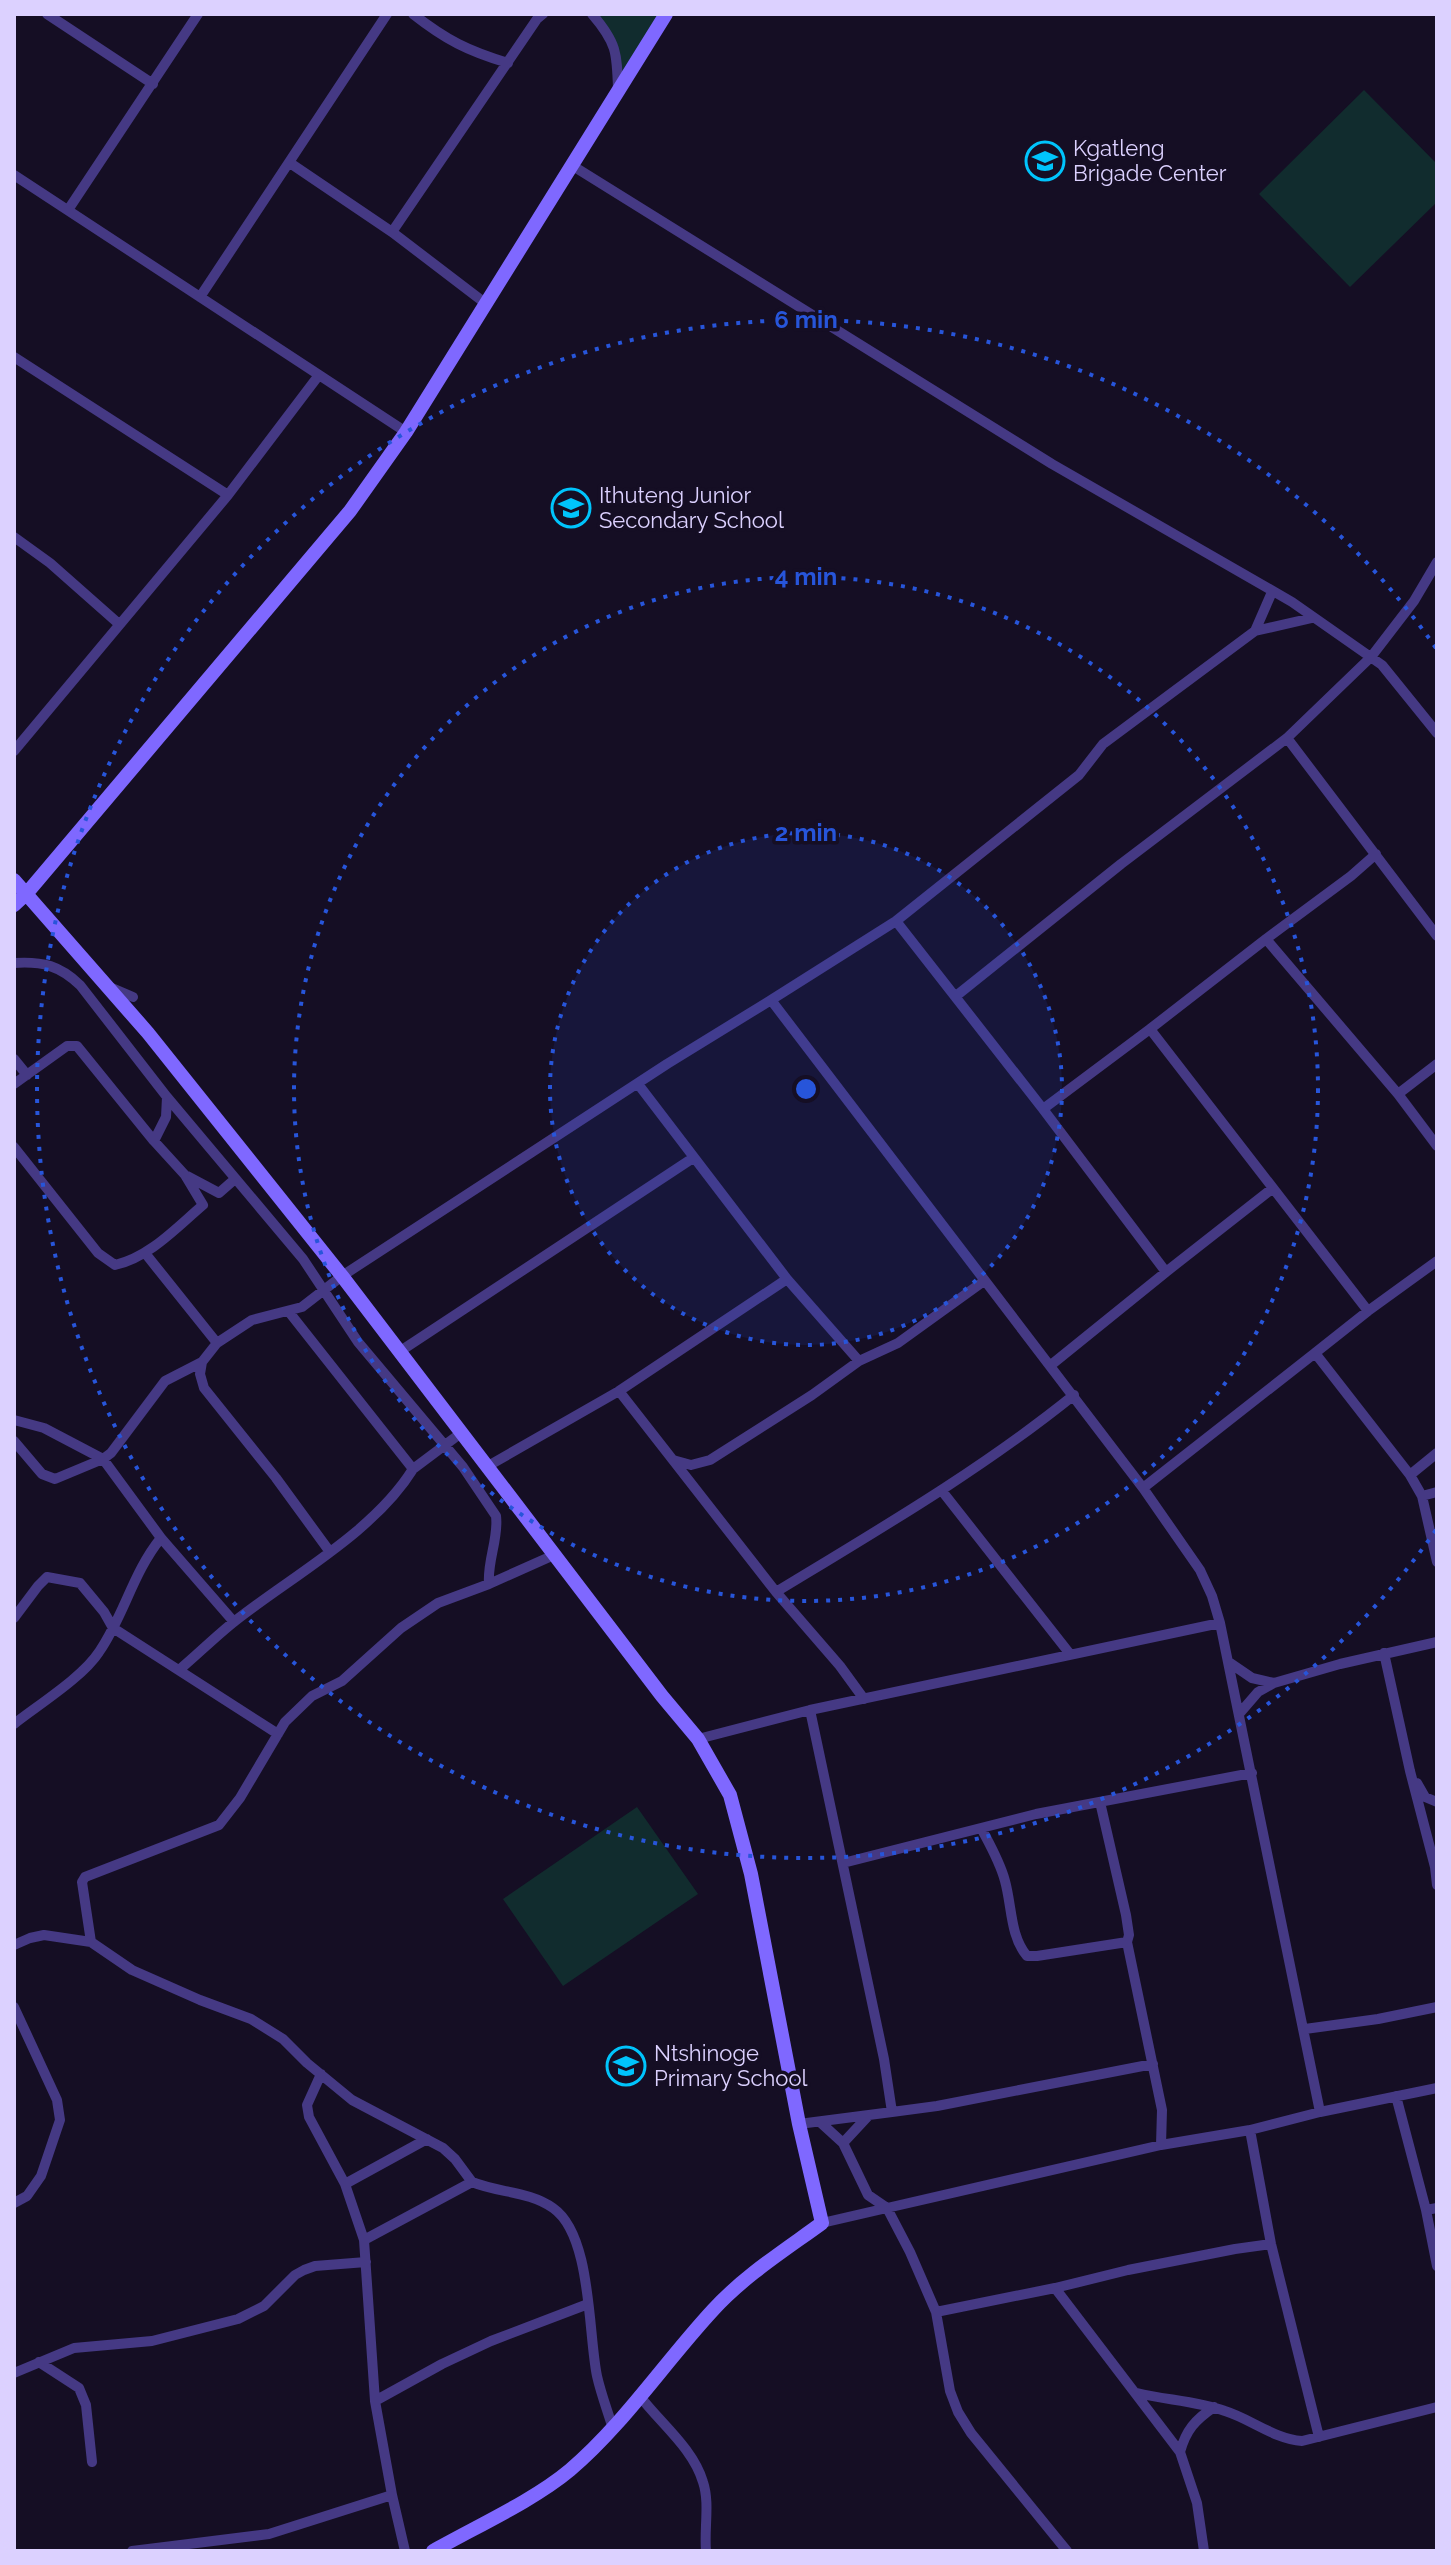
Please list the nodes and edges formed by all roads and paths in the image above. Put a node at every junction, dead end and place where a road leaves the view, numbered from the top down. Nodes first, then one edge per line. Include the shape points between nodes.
1 (47, 14) edge
2 (198, 14) edge
3 (387, 14) edge
4 (413, 14) edge
5 (543, 14) edge
6 (592, 14) edge
7 (666, 14) edge
8 (508, 63) junction
9 (153, 84) junction
10 (618, 90) junction
11 (290, 163) junction
12 (573, 166) junction
13 (14, 175) edge
14 (68, 210) junction
15 (392, 232) junction
16 (200, 297) junction
17 (485, 303) junction
18 (14, 357) edge
19 (319, 375) junction
20 (406, 432) junction
21 (228, 495) junction
22 (14, 537) edge
23 (1437, 562) edge
24 (1272, 592) junction
25 (1312, 618) junction
26 (119, 624) junction
27 (1255, 631) junction
28 (1371, 657) junction
29 (1437, 733) edge
30 (18, 737) edge
31 (1287, 738) junction
32 (14, 751) edge
33 (1376, 854) junction
34 (14, 880) edge
35 (27, 893) junction
36 (14, 905) edge
37 (896, 921) junction
38 (1437, 936) edge
39 (1266, 939) junction
40 (14, 963) edge
41 (106, 986) junction
42 (956, 996) junction
43 (133, 997) dead end
44 (771, 1000) junction
45 (1150, 1029) junction
46 (14, 1059) edge
47 (1437, 1064) edge
48 (27, 1075) junction
49 (14, 1084) edge
50 (638, 1084) junction
51 (1398, 1094) junction
52 (167, 1097) junction
53 (1043, 1109) junction
54 (154, 1141) junction
55 (1437, 1146) edge
56 (15, 1151) edge
57 (693, 1158) junction
58 (185, 1175) junction
59 (235, 1179) junction
60 (1273, 1188) junction
61 (219, 1193) junction
62 (203, 1205) junction
63 (145, 1253) junction
64 (1437, 1261) edge
65 (1166, 1272) junction
66 (342, 1276) junction
67 (787, 1279) junction
68 (984, 1281) junction
69 (323, 1293) junction
70 (1368, 1311) junction
71 (289, 1312) junction
72 (217, 1343) junction
73 (399, 1352) junction
74 (1315, 1353) junction
75 (859, 1361) junction
76 (202, 1362) junction
77 (1051, 1365) junction
78 (619, 1391) junction
79 (1074, 1395) junction
80 (14, 1420) edge
81 (461, 1433) junction
82 (14, 1441) edge
83 (444, 1446) junction
84 (1437, 1453) edge
85 (103, 1459) junction
86 (673, 1460) junction
87 (488, 1466) junction
88 (413, 1469) junction
89 (1410, 1475) junction
90 (1143, 1488) junction
91 (942, 1491) junction
92 (1437, 1492) edge
93 (1422, 1496) junction
94 (161, 1538) junction
95 (330, 1552) junction
96 (554, 1555) junction
97 (1437, 1562) edge
98 (489, 1584) junction
99 (776, 1592) junction
100 (14, 1618) edge
101 (234, 1622) junction
102 (1220, 1623) junction
103 (113, 1628) junction
104 (1437, 1642) edge
105 (1384, 1653) junction
106 (1070, 1654) junction
107 (1230, 1663) junction
108 (179, 1670) junction
109 (1274, 1683) junction
110 (864, 1699) junction
111 (810, 1710) junction
112 (1239, 1714) junction
113 (14, 1724) edge
114 (278, 1734) junction
115 (698, 1739) junction
116 (1410, 1771) junction
117 (1252, 1773) junction
118 (1100, 1802) junction
119 (1437, 1802) edge
120 (981, 1828) junction
121 (843, 1863) junction
122 (1437, 1885) edge
123 (91, 1942) junction
124 (1127, 1942) junction
125 (14, 1945) edge
126 (14, 2007) edge
127 (1437, 2007) edge
128 (1305, 2029) junction
129 (1153, 2064) junction
130 (321, 2074) junction
131 (1437, 2088) edge
132 (1396, 2096) junction
133 (892, 2112) junction
134 (1320, 2112) junction
135 (869, 2115) junction
136 (820, 2122) junction
137 (799, 2124) junction
138 (1250, 2130) junction
139 (427, 2139) junction
140 (843, 2143) junction
141 (1161, 2145) junction
142 (472, 2182) junction
143 (345, 2184) junction
144 (14, 2203) edge
145 (887, 2208) junction
146 (1431, 2209) edge
147 (822, 2223) junction
148 (364, 2240) junction
149 (1271, 2244) junction
150 (366, 2262) junction
151 (1437, 2266) edge
152 (1055, 2288) junction
153 (588, 2304) junction
154 (936, 2312) junction
155 (39, 2362) junction
156 (14, 2373) edge
157 (1137, 2393) junction
158 (639, 2395) junction
159 (375, 2401) junction
160 (1214, 2407) junction
161 (1437, 2407) edge
162 (613, 2429) junction
163 (1319, 2437) junction
164 (1180, 2452) junction
165 (92, 2462) dead end
166 (392, 2495) junction
167 (132, 2551) edge
168 (405, 2551) edge
169 (433, 2551) edge
170 (706, 2551) edge
171 (1067, 2551) edge
172 (1204, 2551) edge

1 - 9 street
2 - 9 street
3 - 11 street
4 - 8 street via 445,38
5 - 8 street
6 - 10 street via 616,50
7 - 10 street
8 - 15 street
9 - 14 street
10 - 12 street
11 - 15 street
11 - 16 street
12 - 17 street
12 - 24 street via 1052,464
13 - 14 street
14 - 16 street
15 - 17 street
16 - 19 street
17 - 20 street
18 - 21 street
19 - 20 street
19 - 21 street
20 - 35 street via 350,511
21 - 26 street
22 - 26 street
23 - 28 street
24 - 25 street
24 - 27 street
25 - 27 street
25 - 28 street
26 - 30 street
27 - 37 street via 1103,744 1079,775
28 - 29 street
28 - 31 street
30 - 32 street
31 - 33 street
31 - 42 street
33 - 38 street
33 - 39 street
34 - 35 street
35 - 36 street
35 - 41 street
37 - 42 street
37 - 44 street
39 - 45 street
39 - 51 street
40 - 52 street via 63,970
41 - 43 street
41 - 66 street
42 - 53 street
44 - 50 street
44 - 68 street
45 - 53 street
45 - 60 street
46 - 48 street
47 - 51 street
48 - 49 street
48 - 54 street via 67,1046 77,1046
50 - 57 street
50 - 66 street
51 - 55 street
52 - 54 street via 166,1117
52 - 59 street
53 - 65 street
54 - 58 street
56 - 63 street via 98,1253 115,1265
57 - 67 street
57 - 73 street
58 - 61 street
58 - 62 street
59 - 61 street
59 - 69 street via 303,1259
60 - 65 street
60 - 70 street
61 - 62 street
62 - 63 street
63 - 72 street
64 - 70 street
65 - 77 street
66 - 69 street
66 - 73 street
67 - 75 street
67 - 78 street
68 - 75 street via 898,1343
68 - 77 street
69 - 71 street
69 - 83 street
70 - 74 street
71 - 72 street via 252,1320
71 - 88 street
72 - 76 street
73 - 81 street
74 - 89 street
74 - 90 street
75 - 86 street via 710,1460 691,1465
76 - 85 street via 165,1381
76 - 95 street via 204,1388
77 - 79 street
78 - 86 street
78 - 87 street
79 - 90 street
79 - 91 street
80 - 85 street via 44,1428
81 - 83 street
81 - 87 street
82 - 85 street via 48,1478
83 - 88 street
83 - 98 street via 496,1516
84 - 89 street
85 - 94 street
86 - 99 street
87 - 96 street
88 - 95 street via 404,1484
89 - 93 street
90 - 102 street via 1200,1570
91 - 99 street
91 - 106 street
92 - 93 street
93 - 97 street
94 - 101 street
94 - 103 street via 138,1572
95 - 101 street
96 - 98 street
96 - 115 street
98 - 114 street via 438,1603 401,1628 342,1681 312,1696
99 - 110 street
100 - 103 street via 47,1577 80,1583
101 - 108 street
102 - 106 street
102 - 107 street
103 - 108 street
103 - 113 street via 83,1669
104 - 105 street
105 - 109 street
105 - 116 street
106 - 110 street
107 - 109 street via 1252,1678
107 - 112 street
108 - 114 street
109 - 112 street
110 - 111 street
111 - 115 street
111 - 121 street
112 - 117 street
114 - 123 street via 219,1825 85,1877
115 - 137 street via 730,1795 748,1861
116 - 119 street via 1425,1797
116 - 122 street
117 - 118 street
117 - 128 street
118 - 120 street
118 - 124 street via 1126,1915
120 - 121 street
120 - 124 street via 1005,1880 1018,1946 1027,1956
121 - 133 street
123 - 125 street via 44,1935
123 - 130 street via 132,1970 251,2019 283,2039
124 - 129 street
126 - 144 street via 57,2100 60,2120 41,2176 27,2196
127 - 128 street
128 - 134 street
129 - 133 street
129 - 141 street via 1162,2110
130 - 139 street via 352,2100
130 - 143 street via 307,2105 309,2117
131 - 132 street
132 - 134 street
132 - 146 street
133 - 135 street
134 - 138 street
135 - 136 street
135 - 140 street
136 - 137 street
136 - 140 street
137 - 147 street
138 - 141 street
138 - 149 street
139 - 142 street via 455,2159
139 - 143 street
140 - 145 street via 868,2195
141 - 145 street
142 - 148 street
142 - 153 street via 537,2199 566,2220 585,2273
143 - 148 street
145 - 147 street
145 - 154 street
146 - 151 street
147 - 158 street via 715,2307
148 - 150 street
149 - 152 street
149 - 163 street
150 - 155 street via 304,2270 264,2306 238,2319 152,2341 74,2348
150 - 159 street
152 - 154 street
152 - 157 street
153 - 159 street via 491,2341
153 - 162 street via 597,2377
154 - 171 street via 958,2412
155 - 156 street
155 - 165 street via 79,2388
157 - 160 street
157 - 164 street
158 - 162 street
158 - 170 street via 686,2451 704,2483
159 - 166 street
160 - 163 street via 1292,2440
160 - 164 street via 1191,2426
161 - 163 street
162 - 169 street via 557,2479
164 - 172 street via 1197,2503
166 - 167 street via 269,2534
166 - 168 street

